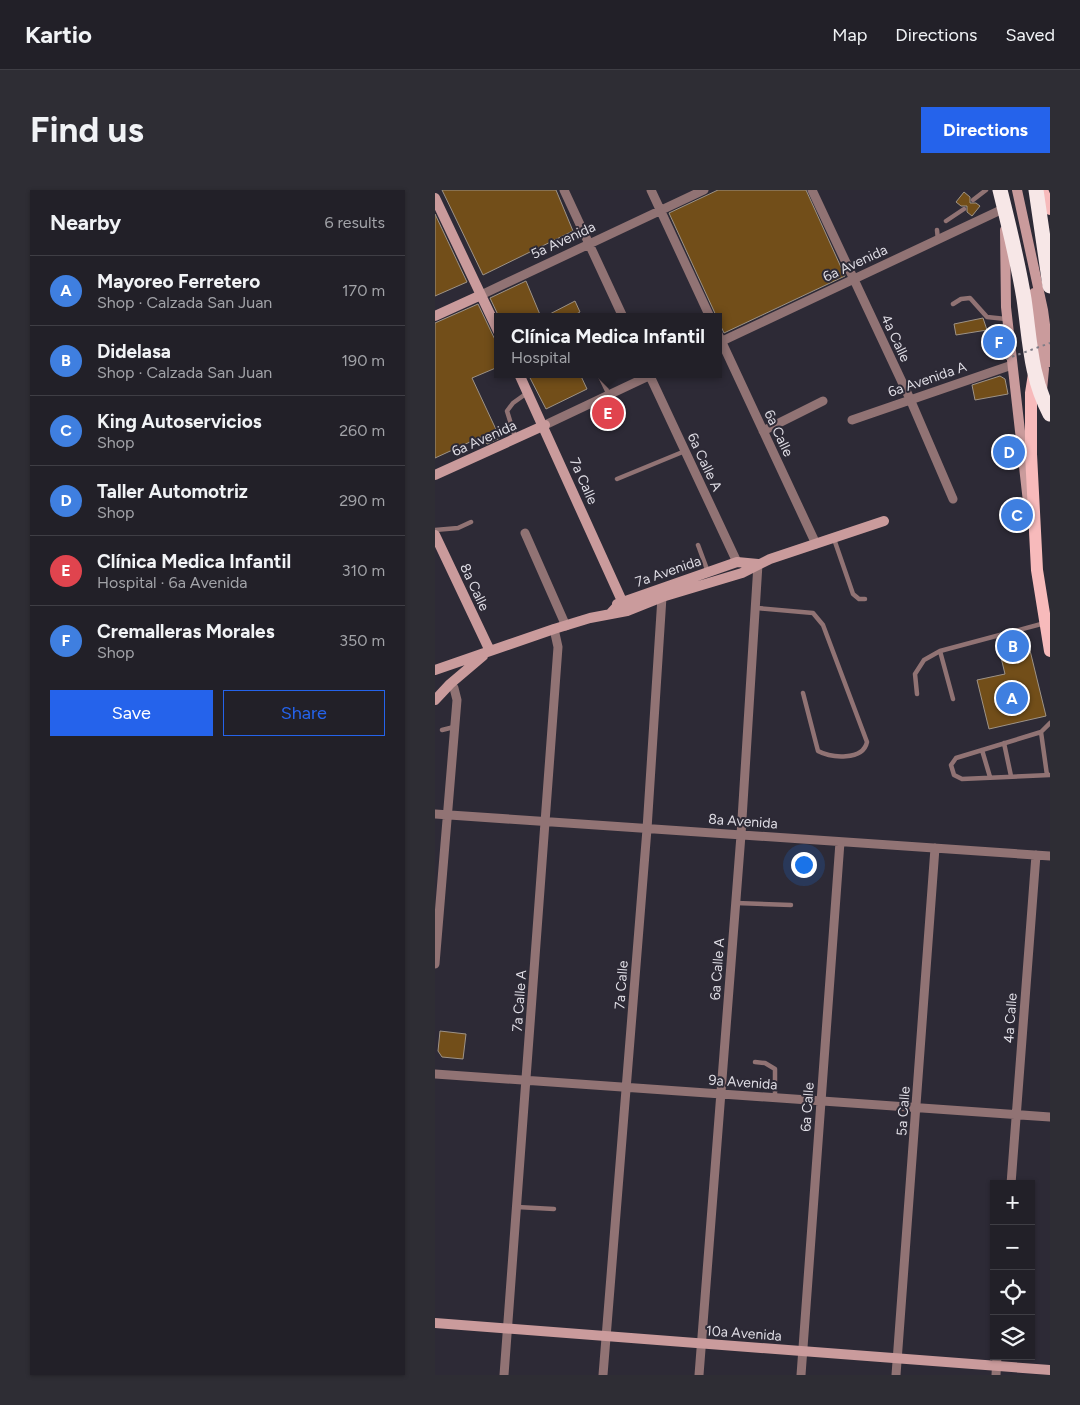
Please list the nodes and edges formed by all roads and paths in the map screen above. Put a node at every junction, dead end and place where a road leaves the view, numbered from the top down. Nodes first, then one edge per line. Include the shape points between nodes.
1 (564, 190) edge
2 (651, 190) edge
3 (704, 190) edge
4 (811, 190) edge
5 (986, 190) edge
6 (1000, 190) edge
7 (1017, 190) edge
8 (1036, 190) edge
9 (1042, 190) edge
10 (435, 198) edge
11 (973, 200) dead end
12 (1005, 208) junction
13 (964, 209) dead end
14 (1050, 209) edge
15 (660, 210) junction
16 (960, 214) junction
17 (946, 221) dead end
18 (964, 227) junction
19 (588, 243) junction
20 (1032, 264) junction
21 (853, 279) junction
22 (1050, 286) edge
23 (481, 295) junction
24 (953, 304) dead end
25 (621, 313) edge
26 (708, 313) edge
27 (435, 316) edge
28 (1007, 319) junction
29 (494, 322) edge
30 (722, 339) edge
31 (1050, 344) edge
32 (722, 346) edge
33 (1009, 362) junction
34 (1050, 362) edge
35 (1034, 374) junction
36 (521, 378) edge
37 (601, 378) edge
38 (645, 378) edge
39 (652, 378) edge
40 (528, 393) junction
41 (1041, 393) junction
42 (609, 395) junction
43 (910, 399) junction
44 (823, 401) dead end
45 (1050, 414) edge
46 (852, 420) dead end
47 (545, 425) junction
48 (763, 431) junction
49 (516, 438) junction
50 (685, 451) junction
51 (435, 475) edge
52 (617, 479) dead end
53 (953, 498) dead end
54 (884, 521) dead end
55 (471, 522) dead end
56 (435, 530) edge
57 (525, 533) dead end
58 (435, 536) edge
59 (833, 538) junction
60 (816, 544) junction
61 (698, 546) dead end
62 (737, 562) junction
63 (758, 564) junction
64 (1037, 570) junction
65 (708, 572) junction
66 (662, 597) junction
67 (865, 599) dead end
68 (622, 600) junction
69 (757, 608) junction
70 (610, 614) junction
71 (590, 618) junction
72 (1047, 623) junction
73 (566, 626) junction
74 (554, 629) junction
75 (490, 651) junction
76 (940, 651) junction
77 (1050, 651) edge
78 (435, 672) edge
79 (450, 684) junction
80 (803, 693) dead end
81 (917, 694) dead end
82 (953, 699) dead end
83 (435, 700) edge
84 (1050, 723) edge
85 (454, 727) junction
86 (441, 730) dead end
87 (1041, 732) junction
88 (1004, 743) junction
89 (982, 750) junction
90 (1049, 775) edge
91 (1011, 776) junction
92 (990, 777) junction
93 (435, 814) edge
94 (445, 815) junction
95 (546, 822) junction
96 (647, 829) junction
97 (741, 835) junction
98 (840, 842) junction
99 (935, 848) junction
100 (1035, 855) junction
101 (1050, 856) edge
102 (736, 903) junction
103 (791, 905) dead end
104 (435, 964) edge
105 (755, 1062) dead end
106 (435, 1074) edge
107 (527, 1080) junction
108 (627, 1087) junction
109 (722, 1094) junction
110 (775, 1098) junction
111 (822, 1101) junction
112 (917, 1108) junction
113 (1016, 1115) junction
114 (1050, 1117) edge
115 (1011, 1180) edge
116 (517, 1207) junction
117 (554, 1209) dead end
118 (435, 1323) edge
119 (507, 1329) junction
120 (606, 1336) junction
121 (701, 1344) junction
122 (802, 1351) junction
123 (897, 1359) junction
124 (996, 1366) edge
125 (1050, 1370) edge
126 (503, 1375) edge
127 (603, 1375) edge
128 (699, 1375) edge
129 (801, 1375) edge
130 (896, 1375) edge

1 - 19 street
2 - 15 street
3 - 15 street, 5a Avenida
4 - 21 street, 4a Calle
5 - 11 lane
6 - 12 highway
7 - 20 main road
8 - 22 highway
9 - 14 main road
10 - 23 main road
12 - 18 street, 6a Avenida
12 - 28 main road
12 - 35 highway via 1019,272
13 - 16 lane
15 - 19 street, 5a Avenida
15 - 26 street
16 - 17 lane
16 - 18 lane
18 - 21 street, 6a Avenida via 938,235
19 - 23 street, 5a Avenida
19 - 25 street
20 - 34 main road via 1043,310
20 - 41 main road via 1044,369
21 - 30 street, 6a Avenida
21 - 43 street, 4a Calle
23 - 27 main road, 5a Avenida
23 - 29 main road
24 - 28 lane via 970,298 987,317
28 - 33 main road
31 - 33 path, bridge
32 - 48 street, 6a Calle
33 - 43 street, 6a Avenida A
33 - 64 main road
35 - 41 highway
35 - 64 main road via 1031,454
36 - 40 main road, 7a Calle
37 - 42 lane
38 - 42 street, 6a Avenida
39 - 50 street, 6a Calle A
40 - 47 main road, 7a Calle
40 - 49 lane via 513,402 507,411
41 - 45 highway
42 - 47 street, 6a Avenida
43 - 46 street, 6a Avenida A
43 - 53 street, 4a Calle
44 - 48 street
47 - 49 main road, 6a Avenida
47 - 68 main road, 7a Calle
48 - 60 street, 6a Calle
49 - 51 main road, 6a Avenida
50 - 52 lane
50 - 62 street, 6a Calle A
54 - 59 main road, 7a Avenida
55 - 56 lane via 458,528
57 - 73 street
58 - 75 main road, 8a Calle
59 - 60 main road, 7a Avenida
59 - 67 lane via 853,594
60 - 63 main road, 7a Avenida
61 - 65 lane
62 - 63 main road, 7a Avenida
62 - 65 main road, 7a Avenida
63 - 66 main road, 7a Avenida via 742,573
63 - 69 street, 6a Calle A
64 - 72 main road
65 - 68 main road, 7a Avenida
66 - 70 main road, 7a Avenida
66 - 96 street, 7a Calle
68 - 70 main road
68 - 71 main road, 7a Avenida
69 - 80 lane via 813,613 818,617 867,742 866,748 850,756 826,755 818,751
69 - 97 street, 6a Calle A
70 - 71 main road, 7a Avenida
71 - 73 main road, 7a Avenida
72 - 76 lane
72 - 77 main road
73 - 74 main road, 7a Avenida
74 - 75 main road, 7a Avenida
74 - 95 street, 7a Calle A via 558,647
75 - 78 main road, 7a Avenida
75 - 79 main road
76 - 81 lane via 917,668
76 - 82 lane
78 - 79 main road
79 - 83 main road
79 - 85 street via 456,693
84 - 87 lane
85 - 86 lane
85 - 94 street
87 - 88 lane
87 - 90 lane
88 - 89 lane
88 - 91 lane
89 - 92 lane
89 - 92 lane via 957,758 951,765 957,778
90 - 91 lane
91 - 92 lane
93 - 94 street, 8a Avenida
94 - 95 street, 8a Avenida
94 - 104 street
95 - 96 street, 8a Avenida
95 - 107 street, 7a Calle A
96 - 97 street, 8a Avenida
96 - 108 street, 7a Calle
97 - 98 street, 8a Avenida
97 - 102 street, 6a Calle A
98 - 99 street, 8a Avenida
98 - 111 street, 6a Calle
99 - 100 street, 8a Avenida
99 - 112 street, 5a Calle
100 - 101 street, 8a Avenida
100 - 113 street, 4a Calle
102 - 103 lane
102 - 109 street, 6a Calle A
105 - 110 lane via 775,1069
106 - 107 street, 9a Avenida
107 - 108 street, 9a Avenida
107 - 116 street, 7a Calle A
108 - 109 street, 9a Avenida
108 - 120 street, 7a Calle
109 - 110 street, 9a Avenida
109 - 121 street, 6a Calle A
110 - 111 street, 9a Avenida
111 - 112 street, 9a Avenida
111 - 122 street, 6a Calle
112 - 113 street, 9a Avenida
112 - 123 street, 5a Calle
113 - 114 street, 9a Avenida
113 - 115 street, 4a Calle
116 - 117 lane
116 - 119 street, 7a Calle A
118 - 119 main road, 10a Avenida
119 - 120 main road, 10a Avenida
119 - 126 street, 7a Calle A
120 - 121 main road, 10a Avenida
120 - 127 street, 7a Calle
121 - 122 main road, 10a Avenida
121 - 128 street, 6a Calle A
122 - 123 main road, 10a Avenida
122 - 129 street, 6a Calle
123 - 124 main road, 10a Avenida
123 - 130 street, 5a Calle
124 - 125 main road, 10a Avenida

